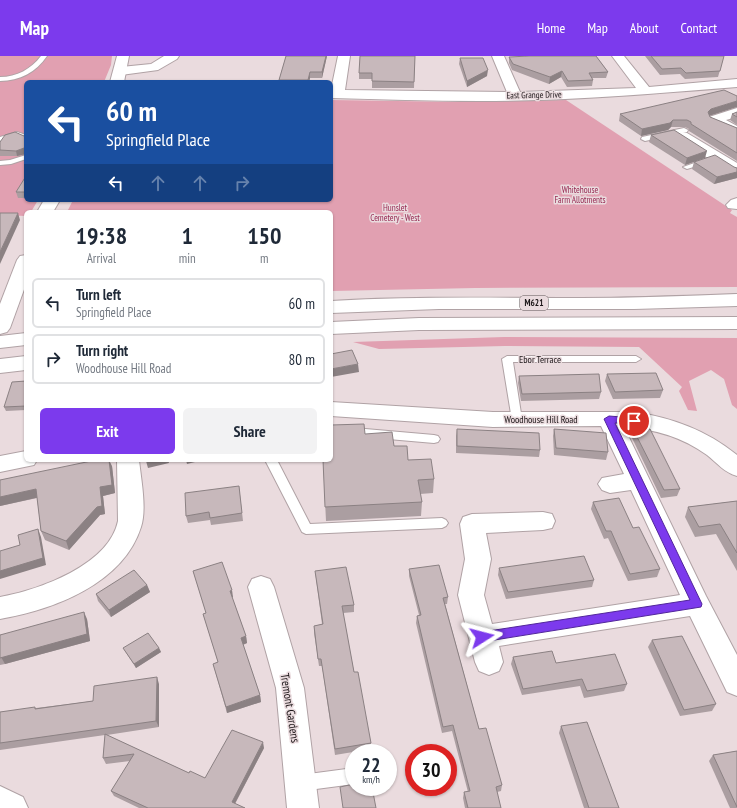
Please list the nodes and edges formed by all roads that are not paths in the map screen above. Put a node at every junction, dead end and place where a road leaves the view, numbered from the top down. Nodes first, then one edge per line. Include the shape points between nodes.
1 (44, 56) edge
2 (123, 56) edge
3 (173, 56) edge
4 (344, 56) edge
5 (498, 56) edge
6 (618, 56) edge
7 (119, 76) edge
8 (0, 79) edge
9 (737, 83) edge
10 (645, 91) junction
11 (334, 94) edge
12 (515, 95) junction
13 (732, 114) edge
14 (680, 131) joint
15 (737, 131) edge
16 (24, 137) edge
17 (0, 138) edge
18 (645, 139) edge
19 (24, 158) edge
20 (718, 158) junction
21 (0, 163) edge
22 (687, 167) edge
23 (737, 170) edge
24 (24, 265) edge
25 (737, 300) edge
26 (333, 307) edge
27 (737, 323) edge
28 (1, 324) edge
29 (333, 328) edge
30 (24, 338) edge
31 (636, 359) dead end
32 (24, 363) edge
33 (0, 366) edge
34 (333, 409) edge
35 (609, 419) junction
36 (517, 420) junction
37 (333, 430) edge
38 (434, 439) dead end
39 (24, 459) edge
40 (128, 462) edge
41 (272, 462) edge
42 (0, 464) edge
43 (737, 468) edge
44 (638, 481) junction
45 (610, 484) dead end
46 (542, 521) dead end
47 (442, 523) dead end
48 (261, 587) dead end
49 (697, 604) junction
50 (0, 608) edge
51 (482, 637) junction
52 (489, 662) dead end
53 (737, 683) edge
54 (345, 779) edge
55 (302, 796) edge
56 (0, 802) edge
57 (12, 808) edge

1 - 8 lane via 22,75
2 - 7 main road
3 - 7 main road via 154,67
4 - 11 main road
5 - 12 main road
6 - 10 main road
9 - 10 main road, East Grange Drive
10 - 12 main road, East Grange Drive
11 - 12 main road, East Grange Drive
13 - 15 main road via 714,120
14 - 18 lane
14 - 20 main road
16 - 17 lane via 17,134
19 - 21 lane
20 - 22 lane
20 - 23 main road
24 - 28 main road
25 - 26 main road, M621 via 620,303 452,302
27 - 29 main road, M621 via 419,324
28 - 30 main road
31 - 36 lane, Ebor Terrace via 507,359
32 - 33 main road
34 - 36 main road, Woodhouse Hill Road
35 - 36 main road, Woodhouse Hill Road
35 - 43 main road, Woodhouse Hill Road via 670,426 713,448
35 - 44 main road
37 - 38 lane
39 - 42 main road
40 - 50 main road via 129,526 112,555 60,591 18,606
41 - 47 lane via 306,529
44 - 45 main road
44 - 49 main road
46 - 51 main road via 472,524 478,559 471,595
48 - 55 main road, Tremont Gardens via 290,688
49 - 51 main road
49 - 53 main road
51 - 52 main road
54 - 55 lane
56 - 57 main road

